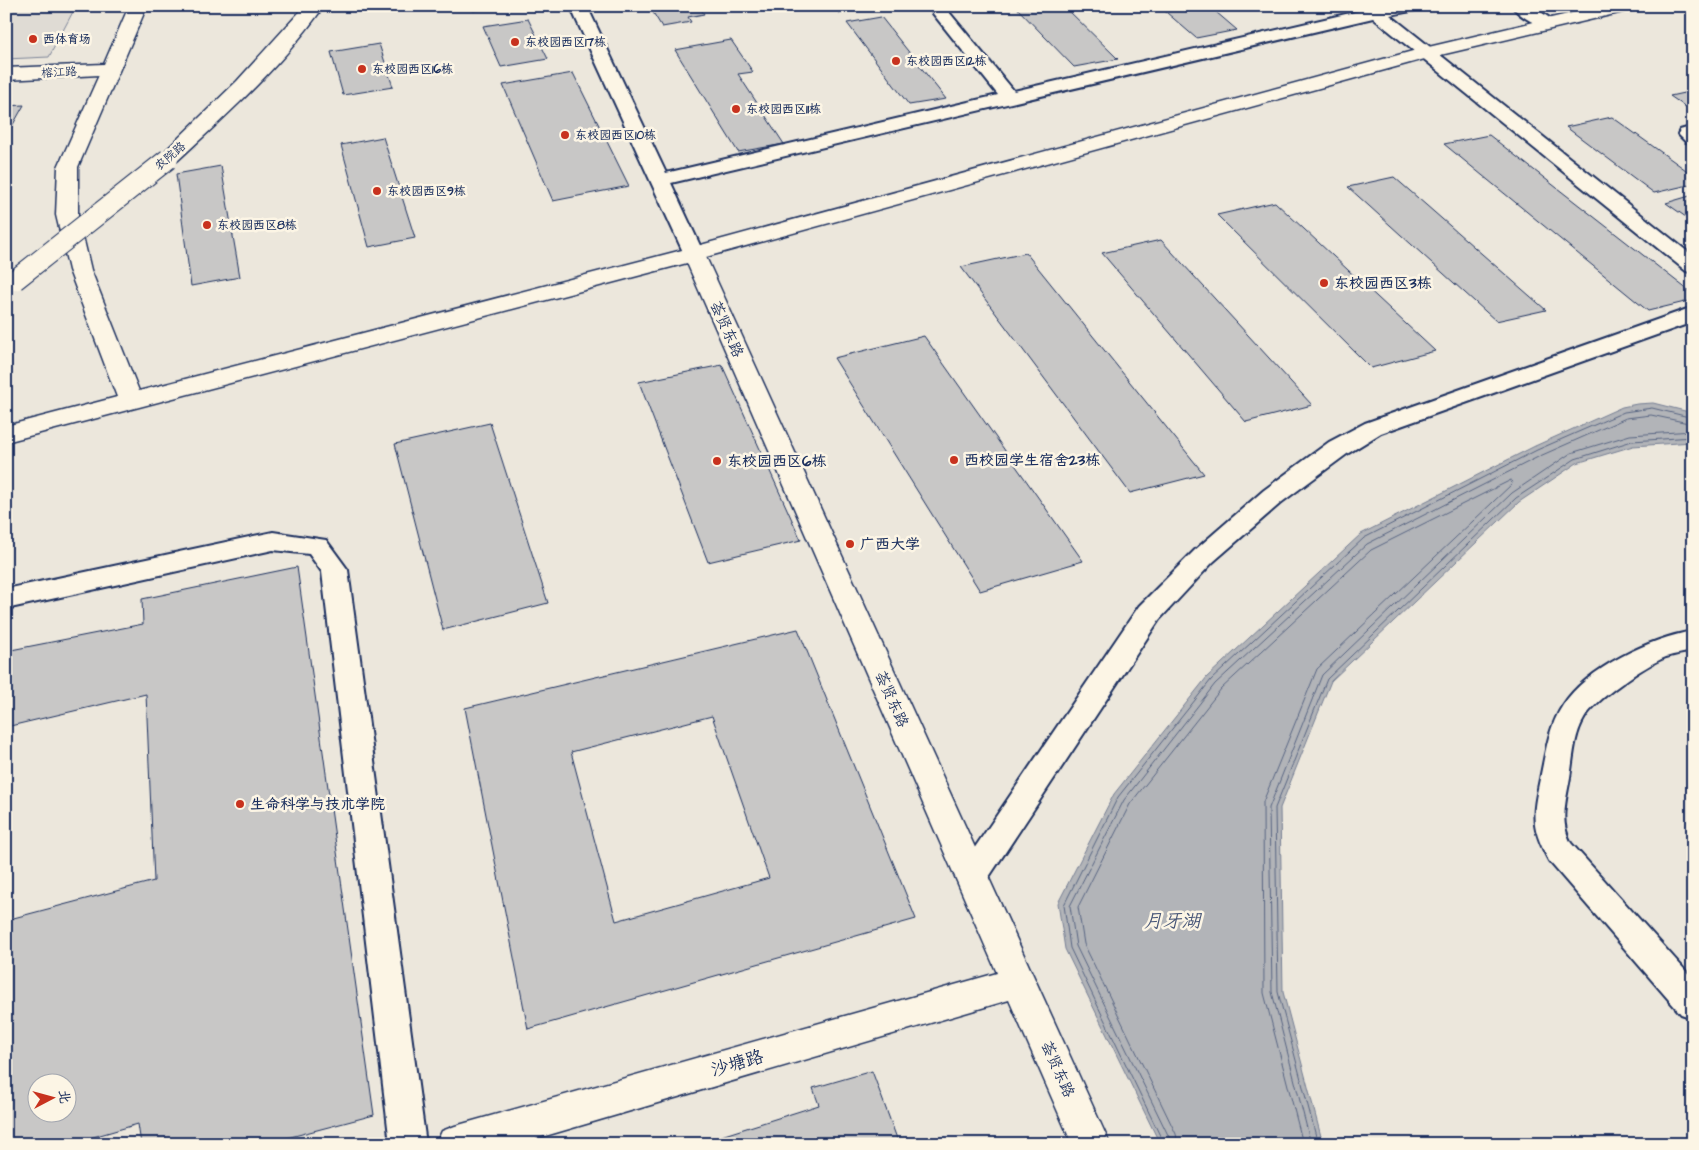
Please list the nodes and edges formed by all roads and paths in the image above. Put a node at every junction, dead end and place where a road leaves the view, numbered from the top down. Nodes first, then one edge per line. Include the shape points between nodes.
1 (138, 6) edge
2 (315, 6) edge
3 (578, 6) edge
4 (934, 6) edge
5 (1410, 6) edge
6 (1520, 6) edge
7 (1626, 6) edge
8 (1376, 12) junction
9 (1548, 23) junction
10 (1427, 53) junction
11 (111, 69) junction
12 (6, 74) edge
13 (1009, 97) junction
14 (660, 180) junction
15 (694, 254) junction
16 (1693, 267) edge
17 (11, 283) edge
18 (1693, 314) edge
19 (130, 400) junction
20 (6, 434) edge
21 (6, 599) edge
22 (1693, 640) edge
23 (972, 877) junction
24 (1020, 982) junction
25 (1693, 1003) edge
26 (408, 1144) edge
27 (455, 1144) edge
28 (1091, 1144) edge

1 - 11 street
2 - 17 street, 农院路, bridge via 280,49 168,160
3 - 14 lane
4 - 13 lane
5 - 8 lane
6 - 9 lane
7 - 9 street
8 - 10 lane
8 - 13 lane
9 - 10 street
10 - 15 street
10 - 16 lane
11 - 12 street, 榕江路
11 - 19 street via 68,167 67,215 80,270
13 - 14 lane
14 - 15 lane
15 - 19 street
15 - 23 street, 荟贤东路
18 - 23 lane via 1372,428 1338,448 1273,496 1204,556 1149,613
19 - 20 street
21 - 26 lane via 273,541 317,546 335,570
22 - 25 lane via 1643,657 1589,695 1573,712 1565,732 1547,818 1550,836 1560,852
23 - 24 street, 荟贤东路
24 - 27 street, 沙塘路
24 - 28 street, 荟贤东路

